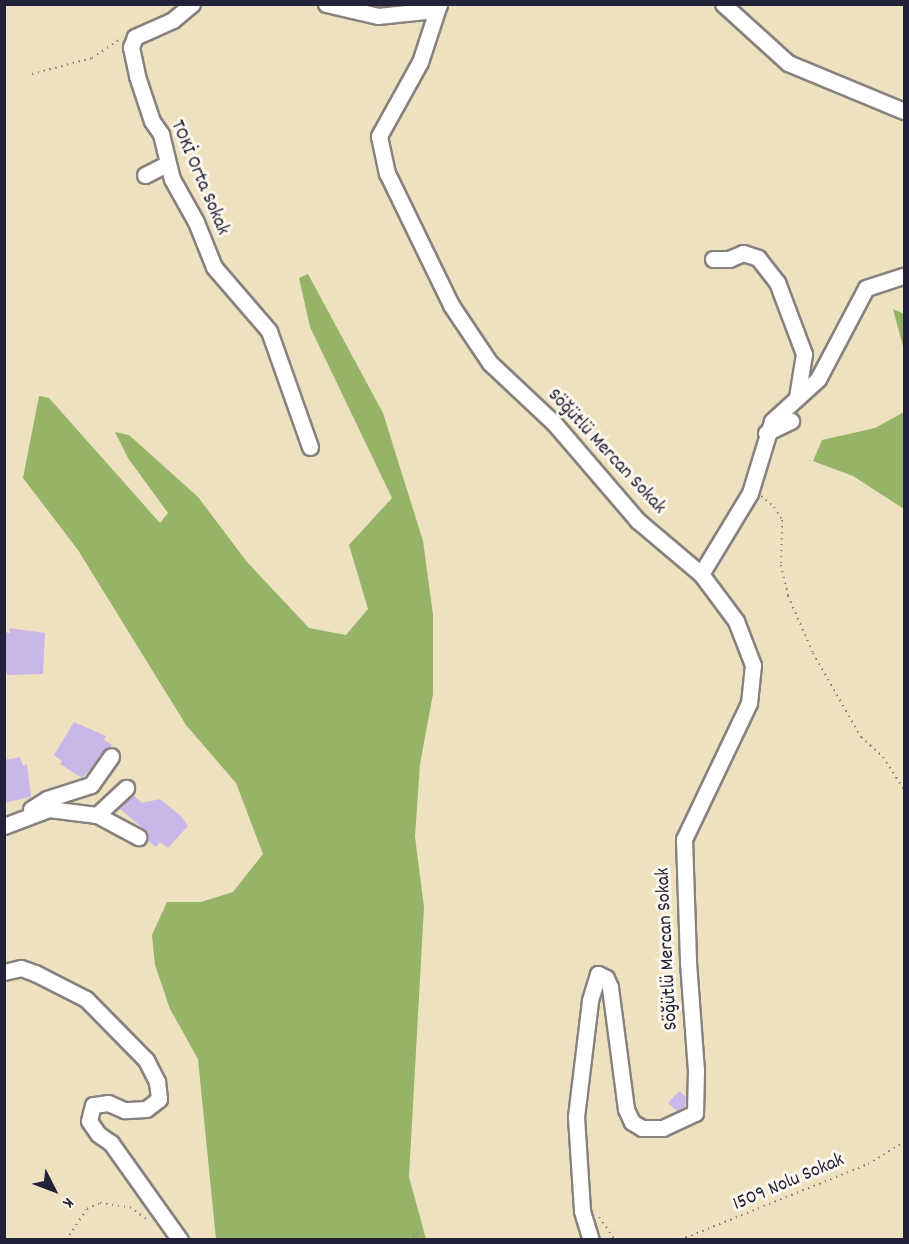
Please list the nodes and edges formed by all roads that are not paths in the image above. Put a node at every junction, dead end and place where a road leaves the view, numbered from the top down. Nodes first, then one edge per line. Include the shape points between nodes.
1 (192, 4) edge
2 (326, 4) edge
3 (723, 4) edge
4 (439, 5) edge
5 (904, 111) edge
6 (167, 164) junction
7 (145, 176) dead end
8 (713, 259) dead end
9 (904, 276) edge
10 (796, 397) junction
11 (791, 421) dead end
12 (766, 433) junction
13 (310, 447) dead end
14 (701, 574) junction
15 (111, 756) dead end
16 (126, 788) dead end
17 (97, 815) junction
18 (6, 824) edge
19 (138, 837) dead end
20 (4, 972) edge
21 (180, 1239) edge
22 (591, 1239) edge

1 - 6 street, TOKİ Orta Sokak via 173,20 135,37 131,47
2 - 4 street via 378,16 425,11
3 - 5 street via 788,63
4 - 14 street, Söğütlü Mercan Sokak via 420,62 378,136 387,173 451,305 490,363 554,423 637,520
6 - 7 street
6 - 13 street, TOKİ Orta Sokak via 214,267 269,331
8 - 10 street via 729,259 743,253 758,258 777,282 804,354
9 - 10 street via 878,281 866,288 818,380
10 - 12 street
11 - 12 street
12 - 14 street via 750,494
14 - 22 street, Söğütlü Mercan Sokak via 736,621 753,665 749,703 684,839 695,1113 663,1128 642,1128 632,1122 626,1109 610,987 606,978 598,974 590,1001 576,1117 582,1211
15 - 18 street via 92,785 47,799
16 - 17 street
17 - 18 street via 49,809
17 - 19 street
20 - 21 street via 28,970 86,999 146,1060 157,1082 159,1099 146,1109 124,1110 108,1103 93,1105 89,1121 111,1143

